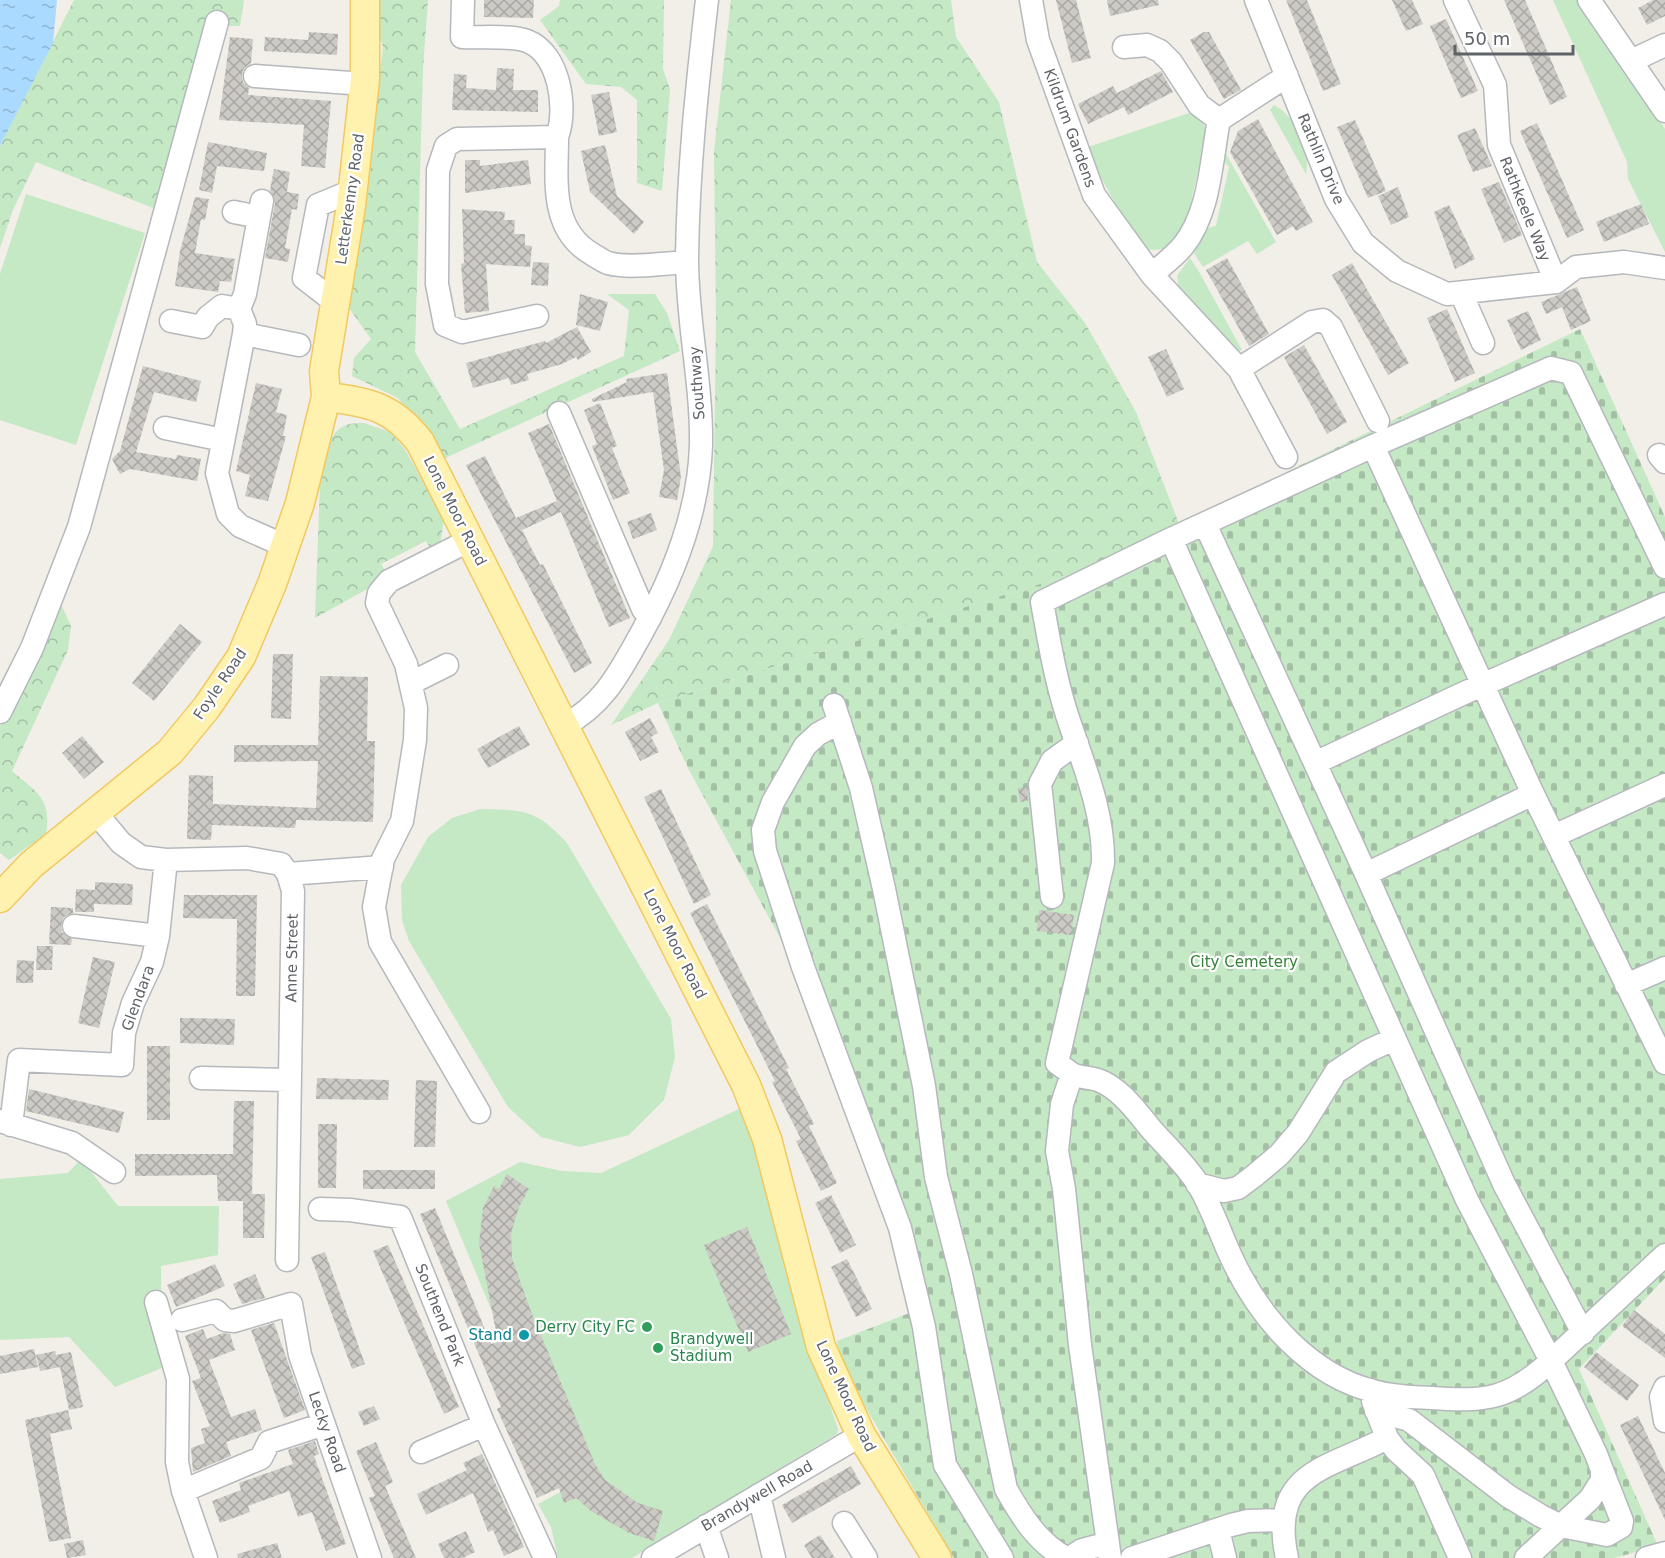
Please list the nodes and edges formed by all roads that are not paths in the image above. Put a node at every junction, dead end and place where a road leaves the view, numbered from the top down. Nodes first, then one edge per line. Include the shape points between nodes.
1 (365, 0) edge
2 (463, 0) edge
3 (707, 0) edge
4 (1031, 0) edge
5 (1256, 0) edge
6 (1455, 0) edge
7 (1589, 0) edge
8 (217, 22) dead end
9 (1665, 45) edge
10 (1124, 47) dead end
11 (1631, 61) junction
12 (255, 75) dead end
13 (1287, 76) junction
14 (364, 84) junction
15 (1665, 111) edge
16 (1219, 120) junction
17 (557, 136) junction
18 (234, 212) dead end
19 (687, 262) junction
20 (1665, 268) edge
21 (1152, 275) junction
22 (1556, 282) junction
23 (1461, 293) junction
24 (239, 309) junction
25 (537, 316) dead end
26 (171, 321) dead end
27 (244, 334) junction
28 (1483, 343) dead end
29 (299, 345) dead end
30 (1239, 369) junction
31 (326, 397) junction
32 (559, 413) dead end
33 (1378, 421) dead end
34 (165, 428) dead end
35 (223, 440) junction
36 (1373, 446) junction
37 (1286, 457) dead end
38 (1205, 524) junction
39 (1171, 539) junction
40 (470, 540) junction
41 (285, 546) junction
42 (1665, 567) edge
43 (1665, 604) edge
44 (650, 618) junction
45 (1257, 637) junction
46 (1221, 653) junction
47 (447, 665) dead end
48 (411, 683) junction
49 (1483, 685) junction
50 (0, 712) edge
51 (564, 726) junction
52 (1077, 743) junction
53 (1315, 763) junction
54 (1665, 785) edge
55 (1533, 794) junction
56 (96, 813) junction
57 (1554, 836) junction
58 (166, 860) junction
59 (382, 867) junction
60 (288, 874) junction
61 (1366, 874) junction
62 (1052, 897) dead end
63 (0, 898) edge
64 (74, 926) dead end
65 (158, 936) junction
66 (1665, 968) edge
67 (1626, 985) junction
68 (1394, 1039) junction
69 (1665, 1063) edge
70 (1072, 1074) junction
71 (201, 1078) dead end
72 (289, 1080) junction
73 (479, 1112) dead end
74 (5, 1123) edge
75 (114, 1172) dead end
76 (1197, 1184) junction
77 (320, 1209) dead end
78 (1665, 1255) edge
79 (287, 1260) dead end
80 (156, 1302) dead end
81 (182, 1320) dead end
82 (1583, 1333) junction
83 (1551, 1361) junction
84 (1665, 1388) edge
85 (1373, 1401) junction
86 (1665, 1421) edge
87 (324, 1424) junction
88 (484, 1425) junction
89 (861, 1435) junction
90 (1387, 1438) junction
91 (421, 1452) dead end
92 (1602, 1470) junction
93 (183, 1491) junction
94 (759, 1495) junction
95 (1284, 1520) junction
96 (844, 1523) dead end
97 (706, 1526) junction
98 (1561, 1526) junction
99 (1218, 1530) junction
100 (1109, 1551) edge
101 (1665, 1553) edge
102 (206, 1558) edge
103 (370, 1558) edge
104 (545, 1558) edge
105 (653, 1558) edge
106 (717, 1558) edge
107 (774, 1558) edge
108 (866, 1558) edge
109 (936, 1558) edge
110 (1002, 1558) edge
111 (1066, 1558) edge
112 (1070, 1558) edge
113 (1132, 1558) edge
114 (1225, 1558) edge
115 (1287, 1558) edge
116 (1460, 1558) edge
117 (1526, 1558) edge
118 (1647, 1558) edge

1 - 14 main road, Letterkenny Road
2 - 17 street via 462,37 526,40 541,48 561,92
3 - 19 street, Southway via 692,151
4 - 21 street, Kildrum Gardens via 1038,40 1094,195
5 - 13 street, Rathlin Drive
6 - 22 street, Rathkeele Way via 1495,85 1499,145
7 - 11 street
8 - 50 street via 79,527 32,648
9 - 11 street
10 - 16 street via 1147,45 1160,51 1199,105
11 - 15 street
12 - 14 street
13 - 16 street
13 - 23 street, Rathlin Drive via 1336,199 1364,243 1397,271 1447,294
14 - 31 main road, Letterkenny Road via 324,371
16 - 21 street via 1206,194 1196,224 1183,246
17 - 19 street via 558,202 562,223 570,237 608,263
17 - 25 street via 458,139 446,146 438,170 437,284 445,324 462,332
18 - 24 street via 261,209
19 - 44 street, Southway via 700,422 699,474 679,555
20 - 22 street, Rathlin Drive via 1624,262 1576,267
21 - 30 street, Kildrum Gardens
22 - 23 street, Rathlin Drive
23 - 28 street
24 - 26 street via 222,306 202,327
24 - 27 street
27 - 29 street
27 - 35 street
30 - 33 street via 1312,322 1323,320 1331,327
30 - 37 street, Kildrum Gardens
31 - 40 main road, Lone Moor Road via 376,406 404,421 420,442
31 - 41 main road, Foyle Road via 300,503
32 - 44 street
34 - 35 street
35 - 41 street via 217,474 228,514 240,526
36 - 38 street
36 - 42 street via 1551,368 1571,373
36 - 49 street
38 - 39 street
38 - 45 street
39 - 46 street
39 - 52 street via 1042,602 1056,676
40 - 48 street via 389,581 379,593 378,607
40 - 51 main road, Lone Moor Road
41 - 56 main road, Foyle Road via 241,657 207,707 170,752
43 - 49 street
44 - 51 street, Southway via 596,706
45 - 46 street
45 - 53 street
46 - 68 street
47 - 48 street
48 - 59 street via 416,708 410,776 402,821
49 - 53 street
49 - 55 street
51 - 89 main road, Lone Moor Road via 746,1085 767,1139 820,1347
52 - 62 street via 1052,761 1040,784
52 - 70 street via 1094,793 1103,836 1103,863 1057,1063
53 - 61 street
54 - 57 street
55 - 57 street
55 - 61 street
56 - 58 street via 121,843 141,857
56 - 63 main road, Foyle Road via 31,865
57 - 67 street
58 - 60 street via 247,858 281,864
58 - 65 street, Glendara
59 - 60 street
59 - 73 street via 374,907 380,942
60 - 72 street, Anne Street via 293,891
61 - 82 street via 1504,1184
64 - 65 street
65 - 74 street, Glendara via 124,1034 122,1065 19,1060
66 - 67 street
67 - 69 street
68 - 76 street via 1336,1072 1298,1133 1279,1155 1238,1188 1224,1191
68 - 83 street via 1467,1200
70 - 76 street via 1111,1088
70 - 100 street via 1062,1104 1057,1151
71 - 72 street
72 - 79 street, Anne Street
74 - 75 street via 72,1143
76 - 85 street via 1251,1295 1281,1335
77 - 88 street, Southend Park via 400,1217
78 - 82 street
80 - 93 street via 178,1379 177,1462
81 - 87 street, Lecky Road via 216,1311 225,1320 234,1321 291,1304 300,1355
82 - 83 street
83 - 85 street via 1530,1381 1503,1395
83 - 92 street
84 - 86 street via 1661,1397
85 - 90 street
85 - 98 street via 1409,1420 1508,1496
87 - 93 street via 268,1442 261,1458
87 - 103 street, Lecky Road
88 - 91 street
88 - 104 street
89 - 94 street, Brandywell Road
89 - 109 main road, Lone Moor Road
90 - 95 street via 1329,1462 1306,1478 1288,1498
90 - 116 street via 1423,1475
92 - 98 street via 1599,1488
92 - 98 street via 1619,1509 1620,1527 1600,1535
93 - 102 street
94 - 97 street, Brandywell Road
94 - 107 street
95 - 99 street via 1248,1521
95 - 115 street
96 - 108 street
97 - 105 street, Brandywell Road
97 - 106 street
98 - 117 street
99 - 113 street
99 - 114 street
100 - 112 street via 1082,1550
101 - 118 street
110 - 111 street via 945,1465 924,1327 900,1228 803,967 765,851 763,830 770,812 805,746 837,714 861,788 884,889 924,1086 936,1177 961,1274 1006,1489 1023,1520

